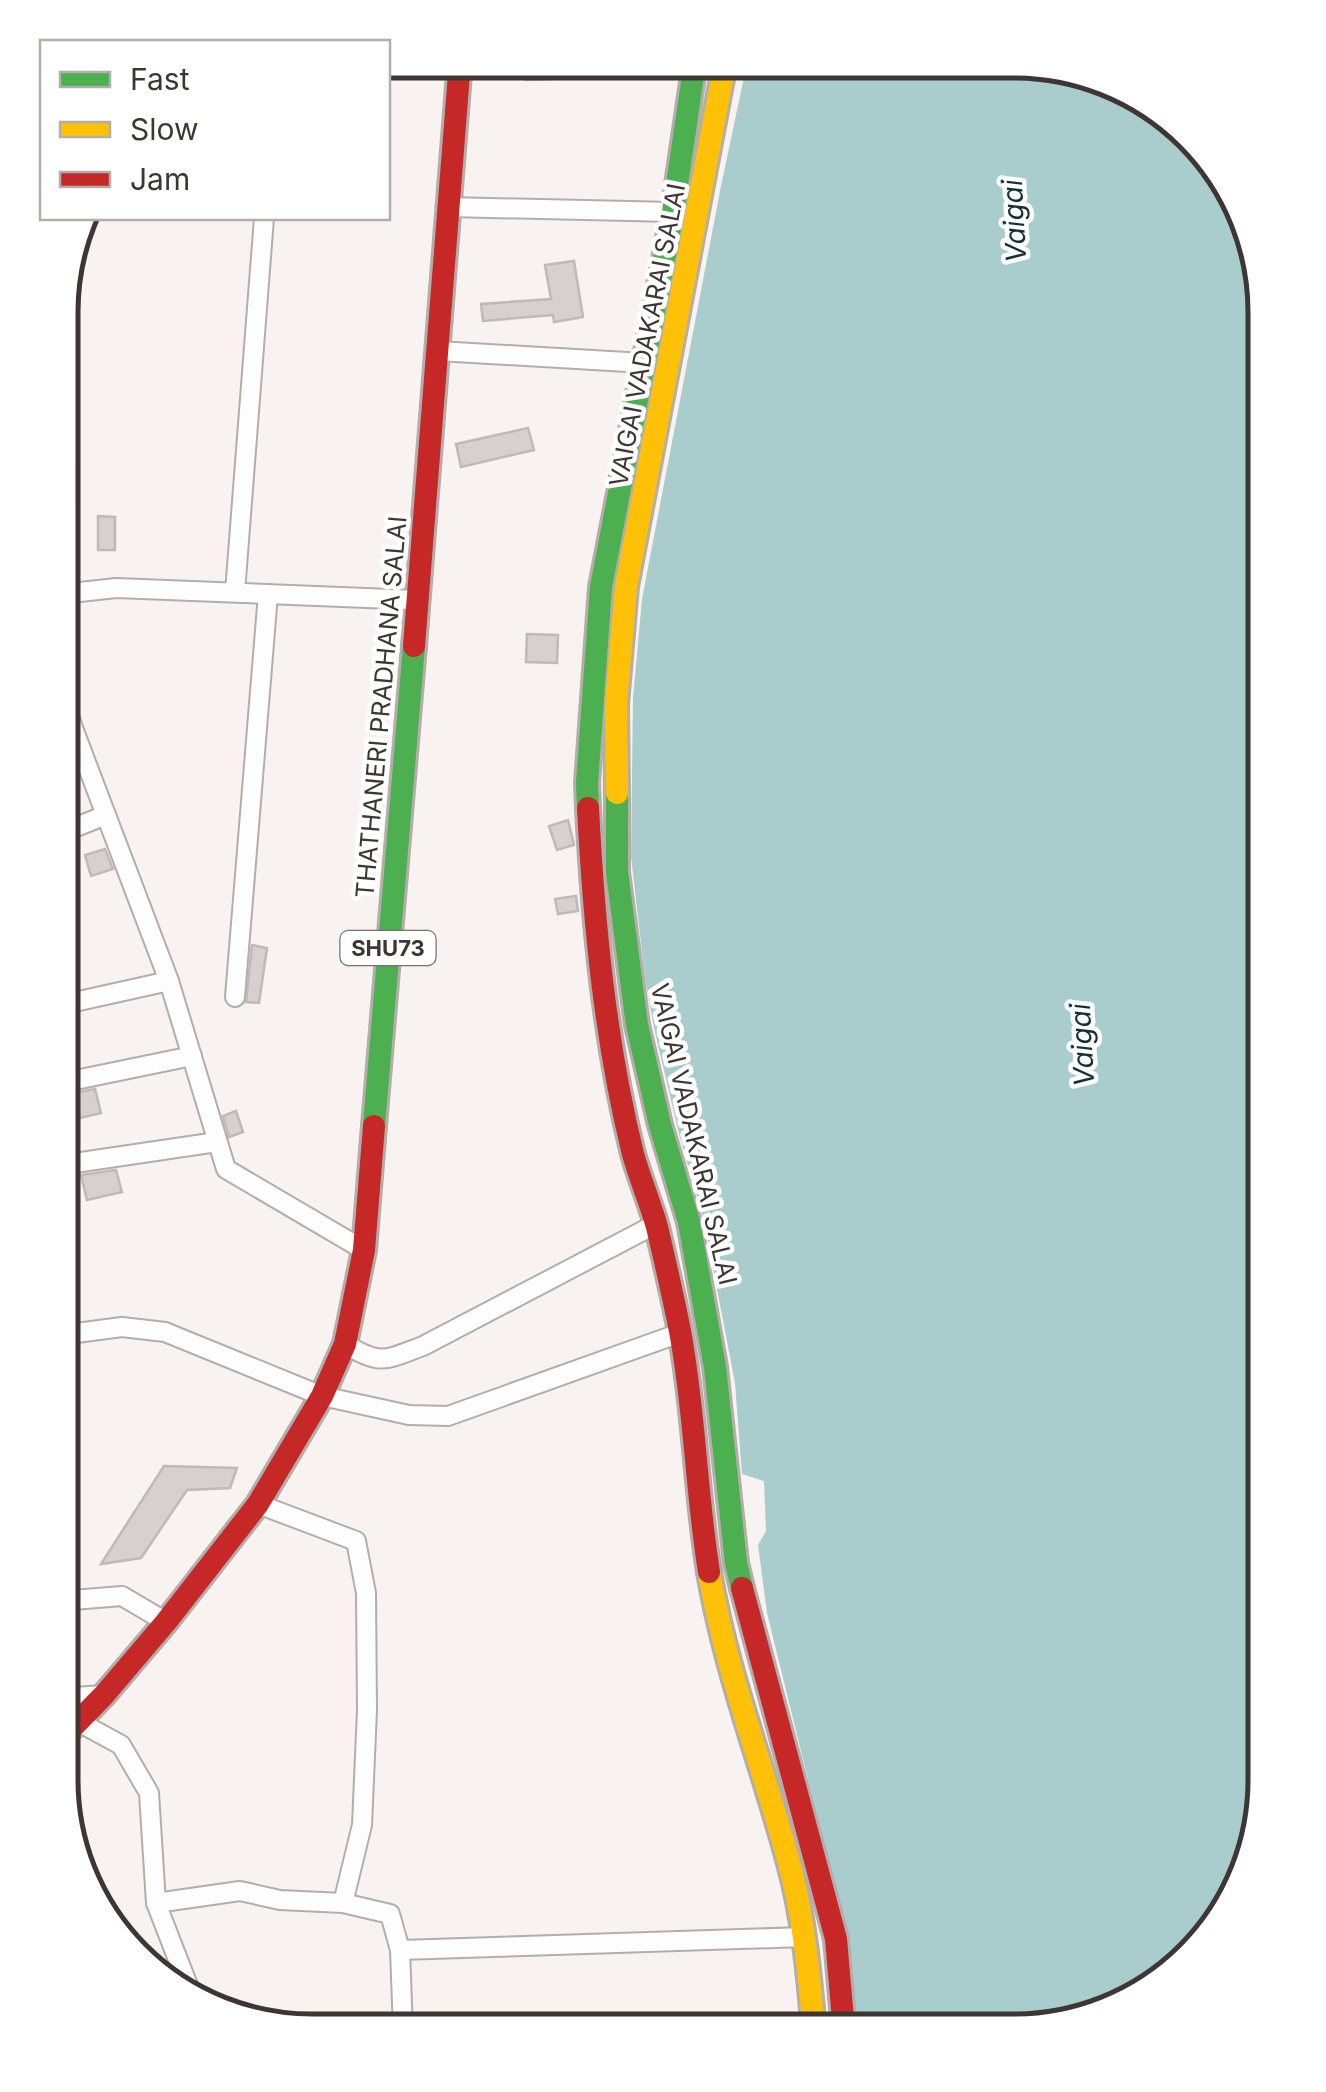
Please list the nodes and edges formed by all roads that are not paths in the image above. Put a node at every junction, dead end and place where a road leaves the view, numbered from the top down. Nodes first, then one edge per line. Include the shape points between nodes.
1 (459, 78) edge
2 (693, 78) edge
3 (722, 78) edge
4 (448, 207) junction
5 (673, 212) junction
6 (264, 220) edge
7 (438, 351) junction
8 (644, 362) junction
9 (78, 592) edge
10 (235, 592) junction
11 (268, 594) junction
12 (416, 600) junction
13 (78, 743) edge
14 (106, 815) junction
15 (78, 826) edge
16 (169, 981) junction
17 (234, 997) dead end
18 (78, 1001) edge
19 (192, 1056) junction
20 (78, 1079) edge
21 (218, 1142) junction
22 (78, 1163) edge
23 (656, 1224) junction
24 (364, 1250) junction
25 (78, 1333) edge
26 (680, 1333) junction
27 (345, 1344) junction
28 (322, 1396) junction
29 (258, 1504) junction
30 (78, 1600) edge
31 (166, 1622) junction
32 (104, 1694) junction
33 (78, 1696) edge
34 (78, 1720) edge
35 (78, 1722) edge
36 (343, 1902) junction
37 (156, 1903) junction
38 (806, 1937) junction
39 (400, 1950) junction
40 (184, 1976) edge
41 (402, 2014) edge
42 (812, 2014) edge
43 (842, 2014) edge

1 - 4 main road, THATHANERI PRADHANA SALAI / SHU73
2 - 5 main road, VAIGAI VADAKARAI SALAI
3 - 43 main road, VAIGAI VADAKARAI SALAI via 626,587 616,704 617,872 637,1025 689,1222 715,1367 736,1564 836,1939
4 - 5 street
4 - 7 main road, THATHANERI PRADHANA SALAI / SHU73
5 - 8 main road, VAIGAI VADAKARAI SALAI
6 - 10 street
7 - 8 street
7 - 12 main road, THATHANERI PRADHANA SALAI / SHU73
8 - 23 main road, VAIGAI VADAKARAI SALAI via 601,586 588,783 593,902 613,1059
9 - 10 street
10 - 11 street
11 - 12 street
11 - 17 street
12 - 24 main road, THATHANERI PRADHANA SALAI / SHU73
13 - 14 street
14 - 15 street
14 - 16 street
16 - 18 street
16 - 19 street
19 - 20 street
19 - 21 street
21 - 22 street
21 - 24 street via 226,1169
23 - 26 main road, VAIGAI VADAKARAI SALAI
23 - 27 street via 424,1346 382,1359
24 - 27 main road, THATHANERI PRADHANA SALAI / SHU73
25 - 28 street via 122,1327 165,1332
26 - 28 street via 448,1416 408,1415
26 - 38 main road, VAIGAI VADAKARAI SALAI via 718,1621
27 - 28 main road, THATHANERI PRADHANA SALAI / SHU73
28 - 29 main road, THATHANERI PRADHANA SALAI / SHU73
29 - 31 main road, THATHANERI PRADHANA SALAI / SHU73
29 - 36 street via 356,1540 366,1593 368,1710 362,1825
30 - 31 street via 122,1596
31 - 32 main road, THATHANERI PRADHANA SALAI / SHU73
32 - 33 street
32 - 34 main road, THATHANERI PRADHANA SALAI / SHU73
35 - 37 street via 121,1745 148,1793
36 - 37 street via 240,1891
36 - 39 street via 390,1914
37 - 40 street
38 - 39 street
38 - 42 main road, VAIGAI VADAKARAI SALAI
39 - 41 street

